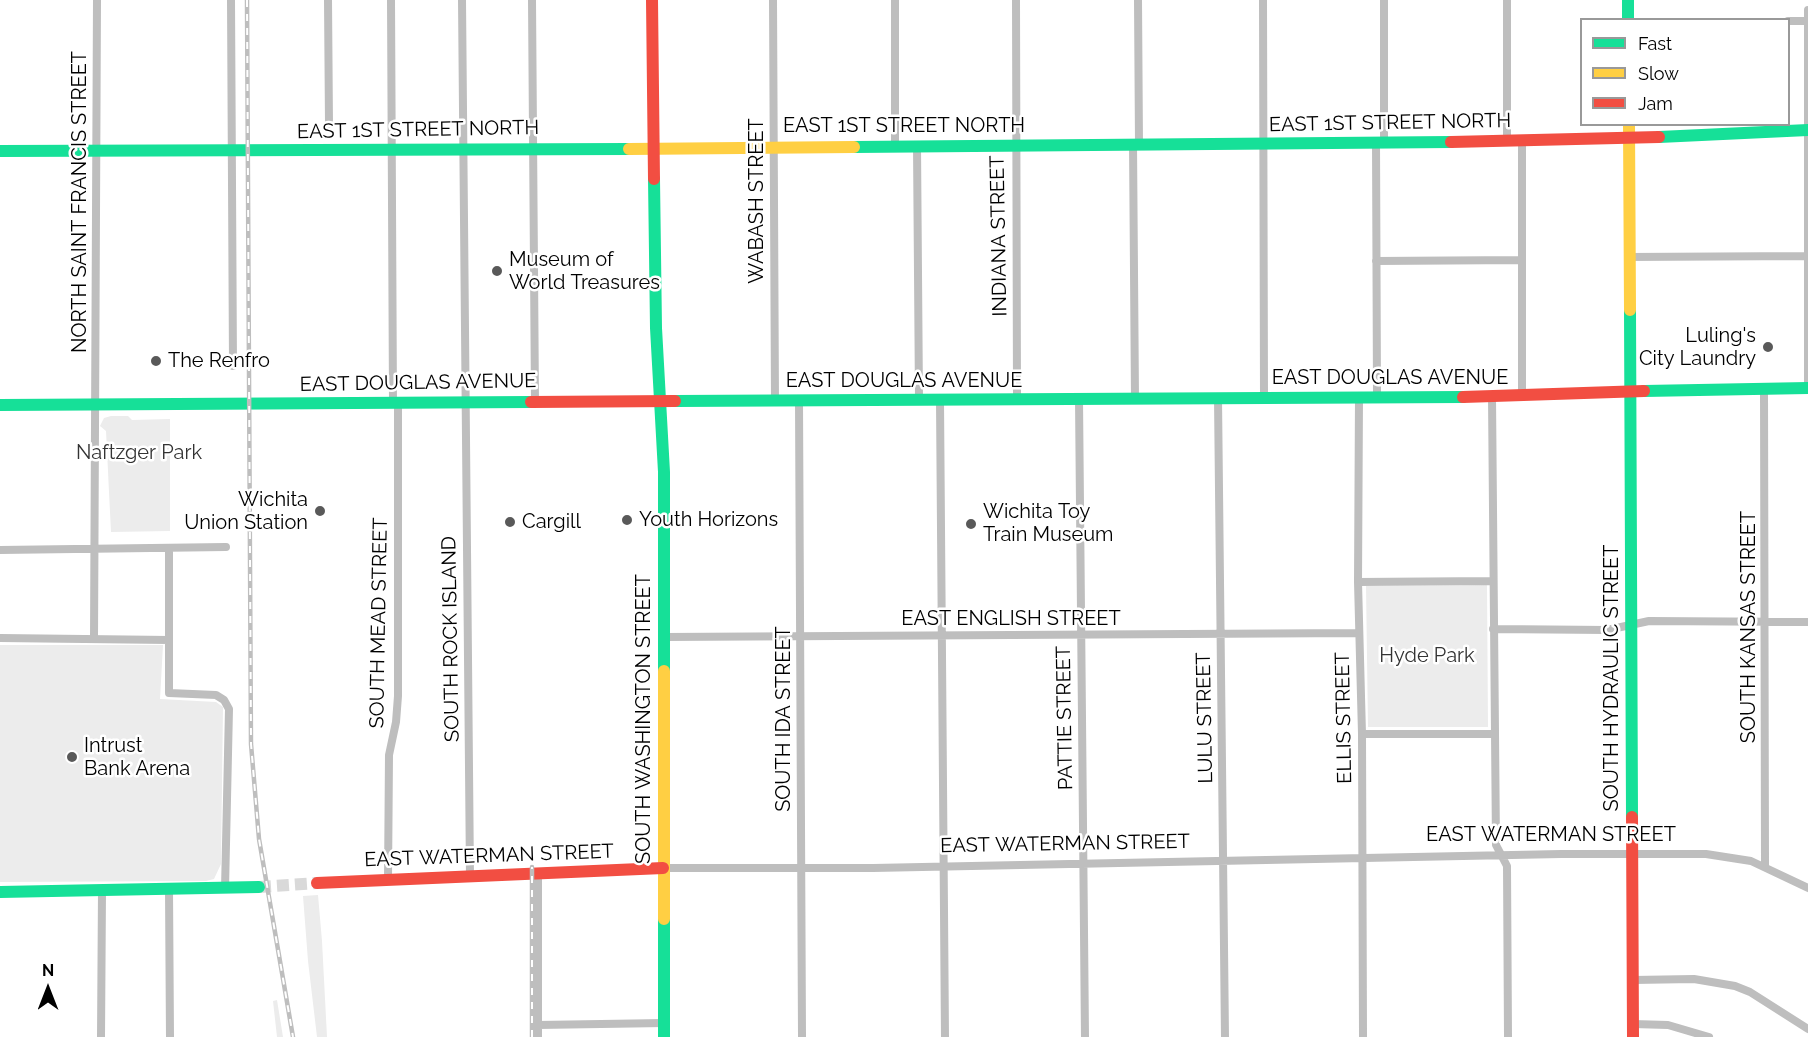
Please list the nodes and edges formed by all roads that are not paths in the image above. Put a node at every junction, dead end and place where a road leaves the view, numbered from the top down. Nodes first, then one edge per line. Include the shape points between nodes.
1 (97, 0) edge
2 (231, 0) edge
3 (328, 0) edge
4 (391, 0) edge
5 (462, 0) edge
6 (532, 0) edge
7 (652, 0) edge
8 (773, 0) edge
9 (895, 0) edge
10 (1016, 0) edge
11 (1138, 0) edge
12 (1263, 0) edge
13 (1384, 0) edge
14 (1507, 0) edge
15 (1628, 0) edge
16 (1808, 10) edge
17 (1628, 18) edge
18 (1790, 21) edge
19 (1808, 21) edge
20 (328, 124) dead end
21 (1629, 126) edge
22 (1807, 129) edge
23 (1629, 138) junction
24 (1507, 141) junction
25 (1522, 141) junction
26 (1380, 142) junction
27 (1263, 143) junction
28 (1136, 144) junction
29 (895, 145) junction
30 (917, 145) junction
31 (1015, 145) junction
32 (773, 146) junction
33 (654, 148) junction
34 (463, 149) junction
35 (532, 149) junction
36 (0, 151) edge
37 (97, 151) junction
38 (231, 151) junction
39 (392, 151) junction
40 (1806, 255) junction
41 (1628, 257) junction
42 (1522, 260) junction
43 (1376, 261) junction
44 (233, 366) dead end
45 (1808, 387) edge
46 (1764, 388) junction
47 (1629, 392) junction
48 (1522, 396) junction
49 (1359, 397) junction
50 (1377, 397) junction
51 (1492, 397) junction
52 (1218, 398) junction
53 (1264, 398) junction
54 (1079, 399) junction
55 (1135, 399) junction
56 (658, 400) junction
57 (940, 400) junction
58 (1017, 400) junction
59 (534, 401) junction
60 (775, 401) junction
61 (799, 401) junction
62 (919, 401) junction
63 (464, 402) junction
64 (395, 403) junction
65 (0, 405) edge
66 (96, 405) junction
67 (226, 547) dead end
68 (93, 549) junction
69 (168, 549) junction
70 (0, 550) edge
71 (1493, 581) junction
72 (1358, 582) junction
73 (1764, 622) junction
74 (1808, 622) edge
75 (1631, 625) junction
76 (1493, 629) junction
77 (1358, 633) junction
78 (1221, 634) junction
79 (1080, 635) junction
80 (800, 636) junction
81 (942, 636) junction
82 (665, 637) junction
83 (0, 638) edge
84 (94, 639) junction
85 (169, 640) junction
86 (1362, 734) junction
87 (1495, 734) junction
88 (1632, 854) junction
89 (1501, 855) junction
90 (1362, 857) junction
91 (1224, 861) junction
92 (1084, 863) junction
93 (945, 866) junction
94 (1765, 866) junction
95 (663, 868) junction
96 (802, 868) junction
97 (538, 875) junction
98 (471, 876) junction
99 (388, 880) junction
100 (317, 884) tunnel mouth
101 (260, 887) tunnel mouth
102 (1808, 888) edge
103 (168, 890) junction
104 (225, 890) junction
105 (102, 891) junction
106 (0, 892) edge
107 (1633, 980) junction
108 (664, 1023) junction
109 (1633, 1024) junction
110 (538, 1025) junction
111 (1808, 1029) edge
112 (101, 1037) edge
113 (170, 1037) edge
114 (538, 1037) edge
115 (664, 1037) edge
116 (802, 1037) edge
117 (945, 1037) edge
118 (1085, 1037) edge
119 (1225, 1037) edge
120 (1363, 1037) edge
121 (1508, 1037) edge
122 (1633, 1037) edge
123 (1709, 1037) edge

1 - 37 street, NORTH SAINT FRANCIS STREET
2 - 38 street
3 - 20 street
4 - 39 street, SOUTH MEAD STREET
5 - 34 street, SOUTH ROCK ISLAND
6 - 35 street
7 - 33 street, SOUTH WASHINGTON STREET
8 - 32 street, WABASH STREET
9 - 29 street
10 - 31 street, INDIANA STREET
11 - 28 street
12 - 27 street
13 - 26 street
14 - 24 street
15 - 17 street
16 - 19 street
18 - 19 street
19 - 22 street
21 - 23 street, SOUTH HYDRAULIC STREET
22 - 23 street, EAST 1ST STREET NORTH
22 - 40 street
23 - 25 street, EAST 1ST STREET NORTH
23 - 41 street, SOUTH HYDRAULIC STREET
24 - 25 street, EAST 1ST STREET NORTH
24 - 26 street, EAST 1ST STREET NORTH
25 - 42 street
26 - 27 street, EAST 1ST STREET NORTH
26 - 43 street
27 - 28 street, EAST 1ST STREET NORTH
27 - 53 street
28 - 31 street, EAST 1ST STREET NORTH
28 - 55 street
29 - 30 street, EAST 1ST STREET NORTH
29 - 32 street, EAST 1ST STREET NORTH
30 - 31 street, EAST 1ST STREET NORTH
30 - 62 street
31 - 58 street, INDIANA STREET
32 - 33 street, EAST 1ST STREET NORTH
32 - 60 street, WABASH STREET
33 - 35 street, EAST 1ST STREET NORTH
33 - 56 street, SOUTH WASHINGTON STREET
34 - 35 street, EAST 1ST STREET NORTH
34 - 39 street, EAST 1ST STREET NORTH
34 - 63 street, SOUTH ROCK ISLAND
35 - 59 street
36 - 37 street, EAST 1ST STREET NORTH
37 - 38 street, EAST 1ST STREET NORTH
37 - 66 street, NORTH SAINT FRANCIS STREET
38 - 39 street, EAST 1ST STREET NORTH
38 - 44 street
39 - 64 street, SOUTH MEAD STREET
40 - 41 street
40 - 45 street
41 - 47 street, SOUTH HYDRAULIC STREET
42 - 43 street
42 - 48 street
43 - 50 street
45 - 46 street, EAST DOUGLAS AVENUE
46 - 47 street, EAST DOUGLAS AVENUE
46 - 73 street, SOUTH KANSAS STREET
47 - 48 street, EAST DOUGLAS AVENUE
47 - 75 street, SOUTH HYDRAULIC STREET
48 - 51 street, EAST DOUGLAS AVENUE
49 - 50 street, EAST DOUGLAS AVENUE
49 - 53 street, EAST DOUGLAS AVENUE
49 - 72 street, ELLIS STREET
50 - 51 street, EAST DOUGLAS AVENUE
51 - 71 street
52 - 53 street, EAST DOUGLAS AVENUE
52 - 55 street, EAST DOUGLAS AVENUE
52 - 78 street, LULU STREET
54 - 55 street, EAST DOUGLAS AVENUE
54 - 58 street, EAST DOUGLAS AVENUE
54 - 79 street, PATTIE STREET
56 - 59 street, EAST DOUGLAS AVENUE
56 - 60 street, EAST DOUGLAS AVENUE
56 - 82 street, SOUTH WASHINGTON STREET via 664,472
57 - 58 street, EAST DOUGLAS AVENUE
57 - 62 street, EAST DOUGLAS AVENUE
57 - 81 street
59 - 63 street, EAST DOUGLAS AVENUE
60 - 61 street, EAST DOUGLAS AVENUE
61 - 62 street, EAST DOUGLAS AVENUE
61 - 80 street, SOUTH IDA STREET
63 - 64 street, EAST DOUGLAS AVENUE
63 - 98 street, SOUTH ROCK ISLAND
64 - 66 street, EAST DOUGLAS AVENUE
64 - 99 street, SOUTH MEAD STREET via 398,696 389,755
65 - 66 street, EAST DOUGLAS AVENUE
66 - 68 street, NORTH SAINT FRANCIS STREET
67 - 69 street
68 - 69 street
68 - 70 street
68 - 84 street, NORTH SAINT FRANCIS STREET
69 - 85 street
71 - 72 street
71 - 76 street
72 - 77 street, ELLIS STREET
73 - 74 street
73 - 75 street via 1649,621
73 - 94 street, SOUTH KANSAS STREET
75 - 76 street via 1607,630
75 - 88 street, SOUTH HYDRAULIC STREET
76 - 87 street
77 - 78 street, EAST ENGLISH STREET
77 - 86 street, ELLIS STREET
78 - 79 street, EAST ENGLISH STREET
78 - 91 street, LULU STREET
79 - 81 street, EAST ENGLISH STREET
79 - 92 street, PATTIE STREET
80 - 81 street, EAST ENGLISH STREET
80 - 82 street, EAST ENGLISH STREET
80 - 96 street, SOUTH IDA STREET
81 - 93 street
82 - 95 street, SOUTH WASHINGTON STREET
83 - 84 street
84 - 85 street
85 - 104 street via 169,693 216,695 229,709
86 - 87 street
86 - 90 street, ELLIS STREET
87 - 89 street via 1496,845
88 - 89 street, EAST WATERMAN STREET
88 - 94 street, EAST WATERMAN STREET via 1722,855
88 - 107 street, SOUTH HYDRAULIC STREET
89 - 90 street, EAST WATERMAN STREET
89 - 121 street via 1507,866
90 - 91 street, EAST WATERMAN STREET
90 - 120 street, ELLIS STREET
91 - 92 street, EAST WATERMAN STREET
91 - 119 street, LULU STREET
92 - 93 street, EAST WATERMAN STREET
92 - 118 street, PATTIE STREET
93 - 96 street, EAST WATERMAN STREET
93 - 117 street
94 - 102 street, EAST WATERMAN STREET
95 - 96 street, EAST WATERMAN STREET
95 - 97 street, EAST WATERMAN STREET
95 - 108 street, SOUTH WASHINGTON STREET
96 - 116 street, SOUTH IDA STREET
97 - 98 street, EAST WATERMAN STREET
97 - 110 street
98 - 99 street, EAST WATERMAN STREET
99 - 100 street, EAST WATERMAN STREET
101 - 104 street
103 - 104 street
103 - 105 street
103 - 113 street
105 - 106 street
105 - 112 street
107 - 109 street, SOUTH HYDRAULIC STREET
107 - 111 street via 1694,979 1735,986
108 - 110 street
108 - 115 street, SOUTH WASHINGTON STREET
109 - 122 street, SOUTH HYDRAULIC STREET
109 - 123 street via 1668,1025
110 - 114 street

